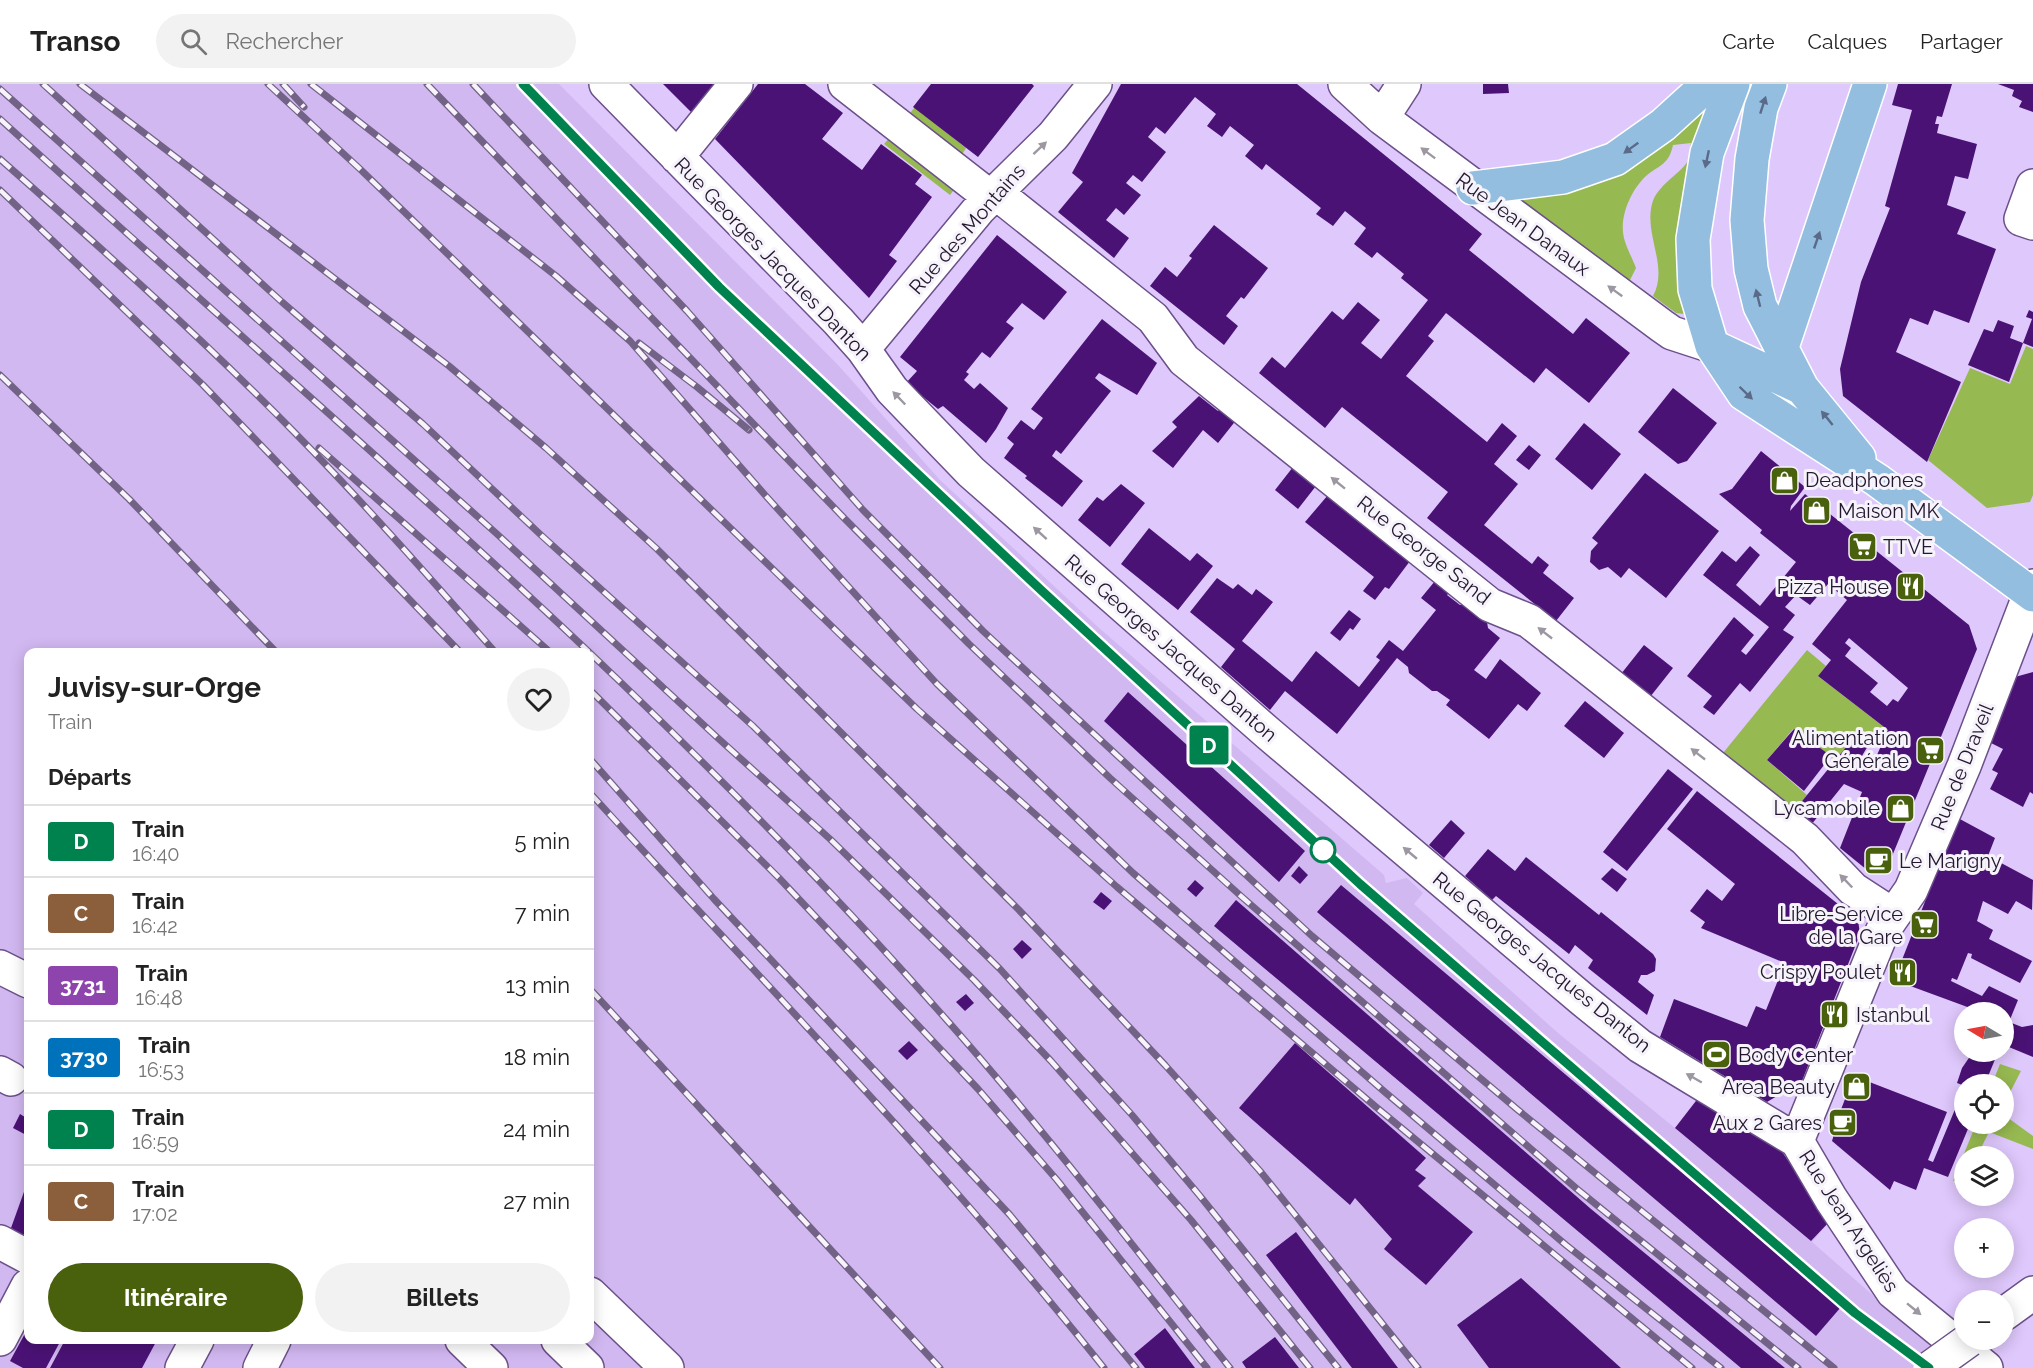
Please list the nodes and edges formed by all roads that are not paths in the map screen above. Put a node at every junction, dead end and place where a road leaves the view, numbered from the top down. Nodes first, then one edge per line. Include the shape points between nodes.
1 (606, 84) edge
2 (736, 84) edge
3 (845, 84) edge
4 (1095, 84) edge
5 (1345, 84) edge
6 (1404, 84) edge
7 (1708, 84) edge
8 (1732, 84) edge
9 (1770, 84) edge
10 (1870, 84) edge
11 (1382, 118) junction
12 (677, 157) junction
13 (2033, 186) edge
14 (1473, 188) junction
15 (992, 194) junction
16 (2033, 223) edge
17 (1712, 346) junction
18 (1782, 347) junction
19 (863, 349) junction
20 (1802, 388) junction
21 (1877, 480) junction
22 (2032, 591) edge
23 (1893, 915) junction
24 (0, 967) edge
25 (24, 979) edge
26 (1797, 1141) junction
27 (0, 1242) edge
28 (24, 1255) edge
29 (2033, 1293) edge
30 (24, 1294) edge
31 (594, 1298) edge
32 (2014, 1307) edge
33 (0, 1339) edge
34 (195, 1344) edge
35 (272, 1344) edge
36 (466, 1344) edge
37 (562, 1344) edge
38 (1955, 1350) edge
39 (182, 1368) edge
40 (260, 1368) edge
41 (491, 1368) edge
42 (586, 1368) edge
43 (667, 1368) edge
44 (1930, 1368) edge
45 (1986, 1368) edge

1 - 12 street, Rue Georges Jacques Danton
2 - 12 street
3 - 15 street, Rue George Sand
15 -> 4 street, Rue des Montains via 1053,136
5 - 11 street, Rue Jean Danaux
6 - 11 street
7 -> 14 main road via 1663,125 1615,159 1563,177
8 -> 17 main road via 1707,153 1693,239 1695,289
18 -> 9 main road via 1760,306 1751,269 1747,220 1752,159 1761,108
18 -> 10 main road
14 -> 11 street, Rue Jean Danaux
12 - 19 street, Rue Georges Jacques Danton
13 - 16 street via 2021,219
17 -> 14 street, Rue Jean Danaux via 1672,333
15 - 19 street, Rue des Montains
23 -> 15 street, Rue George Sand via 1853,889 1805,839 1539,628 1490,605 1184,360 1153,318
17 - 20 main road
17 -> 21 main road via 1744,394
18 - 20 main road
26 -> 19 street, Rue Georges Jacques Danton via 1640,1046 1582,1000 1269,734 971,472 892,390
21 -> 20 main road
21 - 22 main road
22 - 23 street, Rue de Draveil via 1911,890
23 - 26 street, Rue de Draveil via 1882,932
24 - 25 street
26 -> 45 street, Rue Jean Argeliès via 1893,1292
27 - 28 street
29 - 32 street
30 - 33 street
31 - 43 street
34 - 39 street
35 - 40 street
36 - 41 street
37 - 42 street
38 - 44 street, bridge

